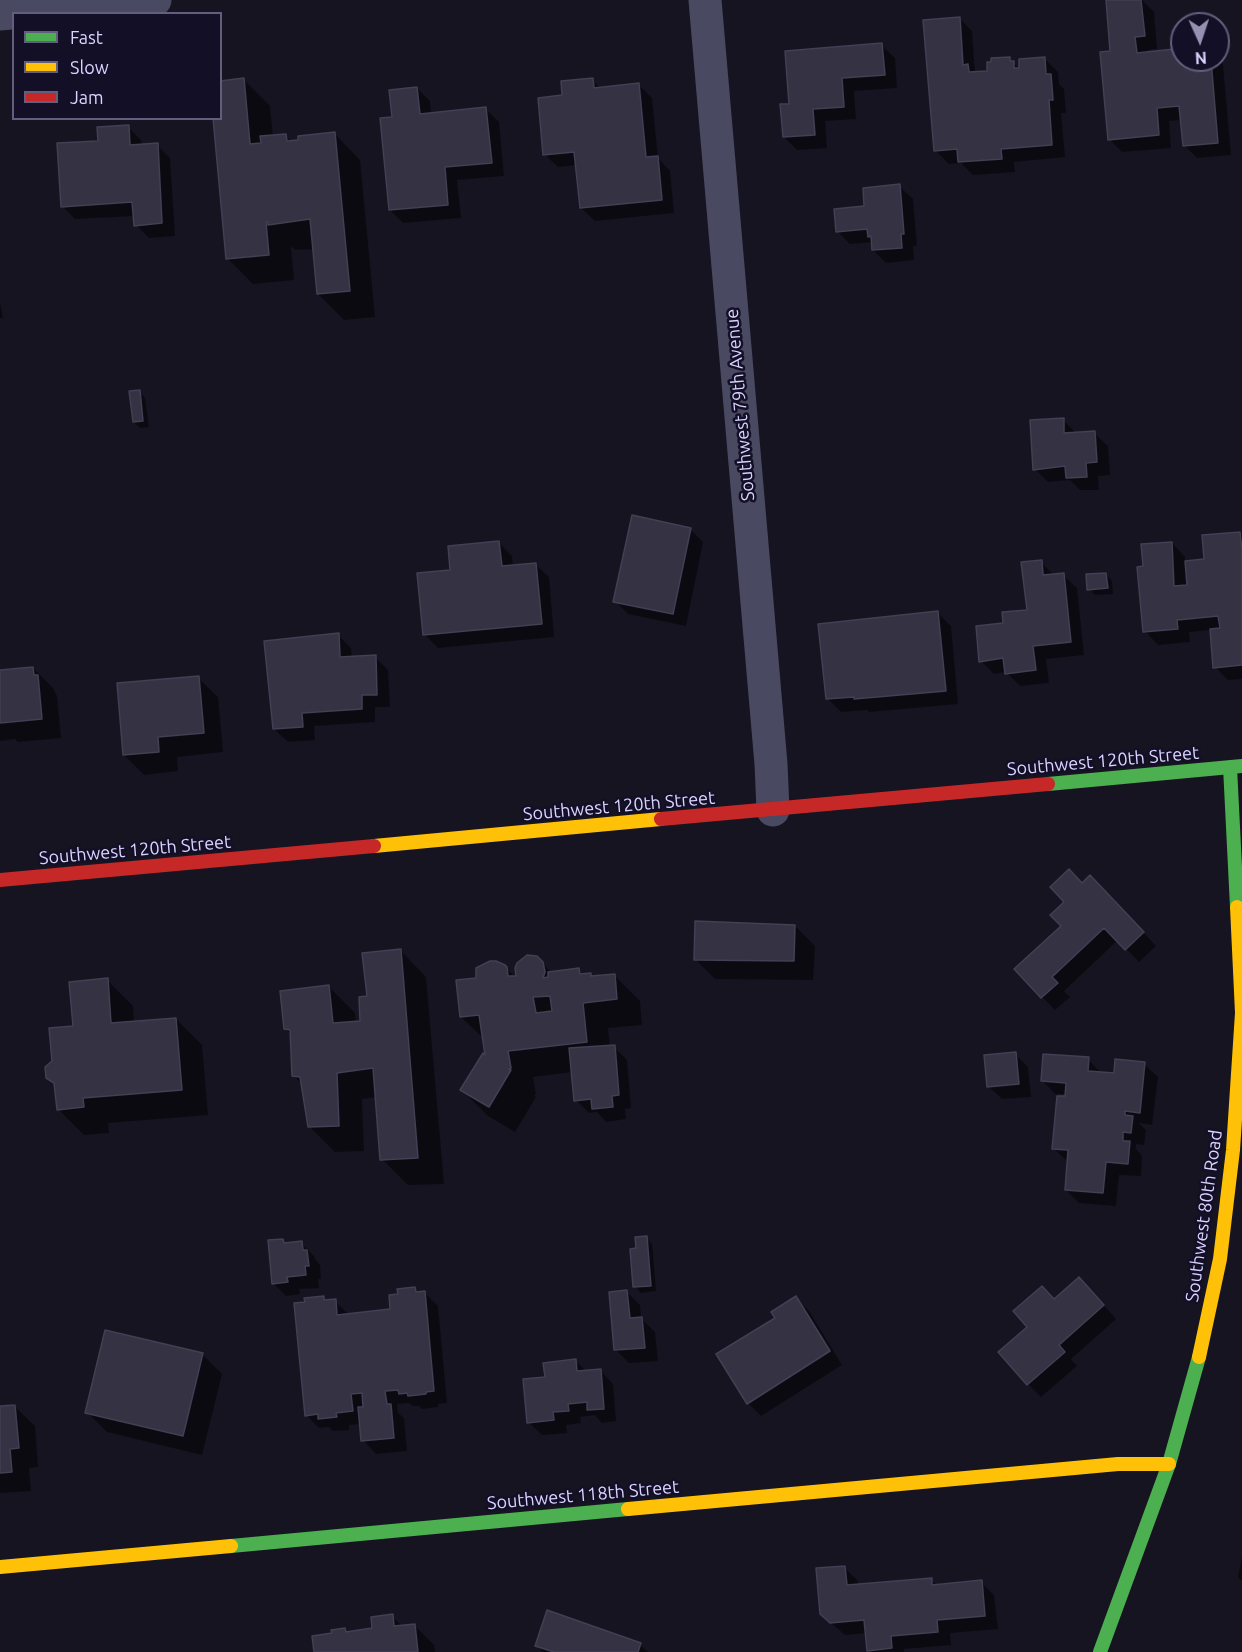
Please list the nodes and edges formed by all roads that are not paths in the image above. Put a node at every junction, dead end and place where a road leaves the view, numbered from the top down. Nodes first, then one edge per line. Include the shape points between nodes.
1 (155, 0) edge
2 (705, 0) edge
3 (22, 12) edge
4 (1236, 767) edge
5 (772, 810) junction
6 (0, 880) edge
7 (1169, 1464) junction
8 (0, 1567) edge
9 (1100, 1652) edge

1 - 3 street
2 - 5 street, Southwest 79th Avenue
4 - 5 street, Southwest 120th Street
4 - 7 street, Southwest 80th Road via 1242,1012 1233,1150 1220,1258 1195,1376
5 - 6 street, Southwest 120th Street
7 - 8 street, Southwest 118th Street via 1094,1467
7 - 9 street, Southwest 80th Road

